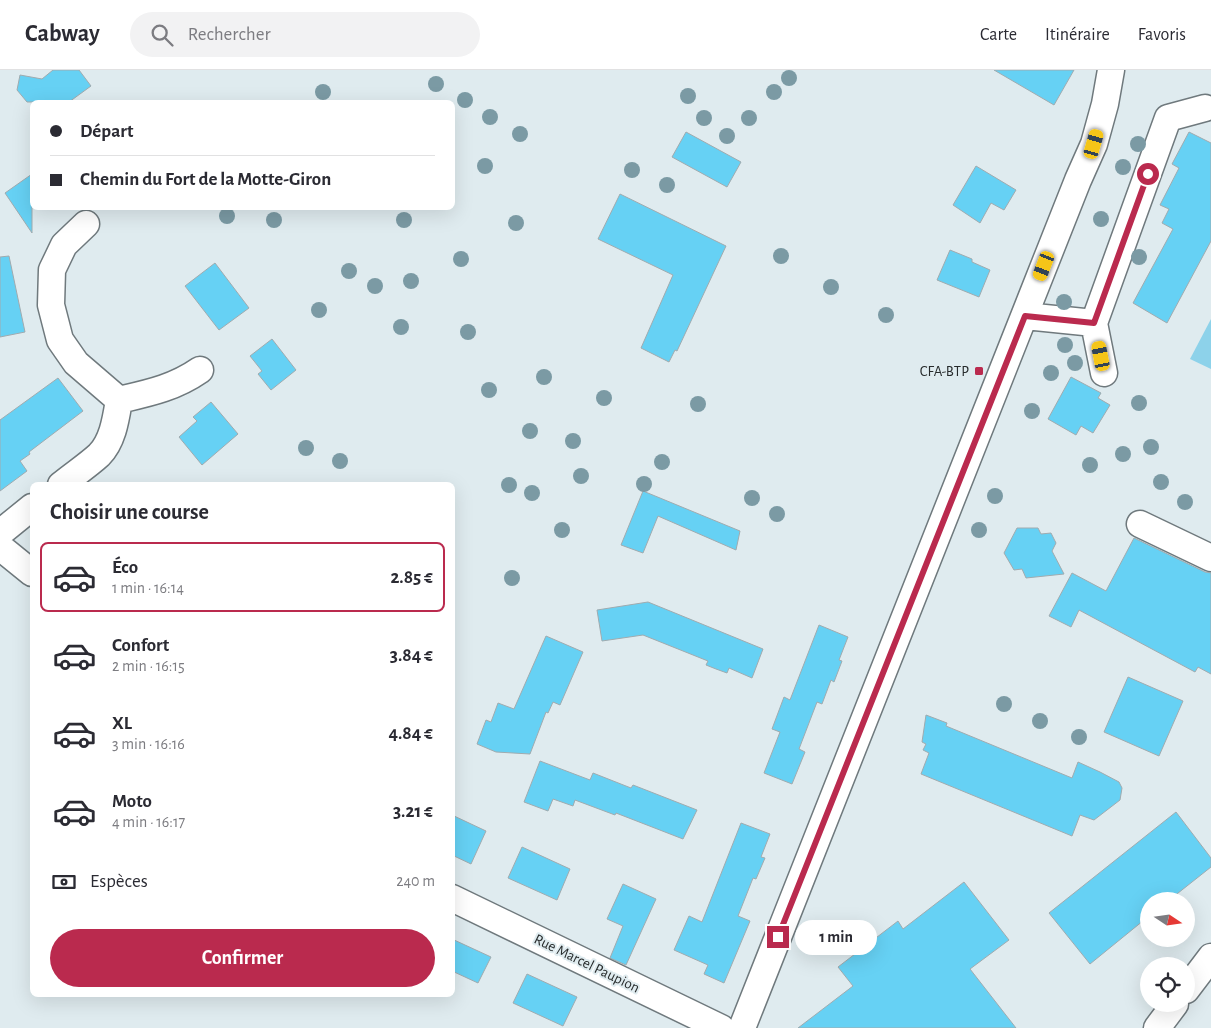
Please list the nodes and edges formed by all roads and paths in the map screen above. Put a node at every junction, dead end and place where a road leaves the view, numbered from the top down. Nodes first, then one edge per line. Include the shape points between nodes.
1 (1111, 70) edge
2 (1204, 108) dead end
3 (86, 224) dead end
4 (1025, 316) junction
5 (1094, 323) junction
6 (200, 370) dead end
7 (1104, 372) dead end
8 (119, 400) junction
9 (65, 482) edge
10 (30, 509) edge
11 (1140, 524) dead end
12 (0, 533) edge
13 (0, 547) edge
14 (1211, 558) edge
15 (30, 571) edge
16 (455, 899) edge
17 (1211, 957) edge
18 (1195, 978) edge
19 (1169, 1012) edge
20 (721, 1028) edge
21 (742, 1028) edge
22 (1157, 1028) edge

1 - 4 street via 1094,144
2 - 5 street via 1168,118
3 - 8 street via 64,245 52,270 51,305 60,340 76,363
4 - 5 street
4 - 21 street
5 - 7 street
6 - 8 street via 184,381
8 - 9 street via 109,440 100,454
10 - 12 street
11 - 14 street
13 - 15 street
16 - 20 street, Rue Marcel Paupion
17 - 18 street
19 - 22 street

